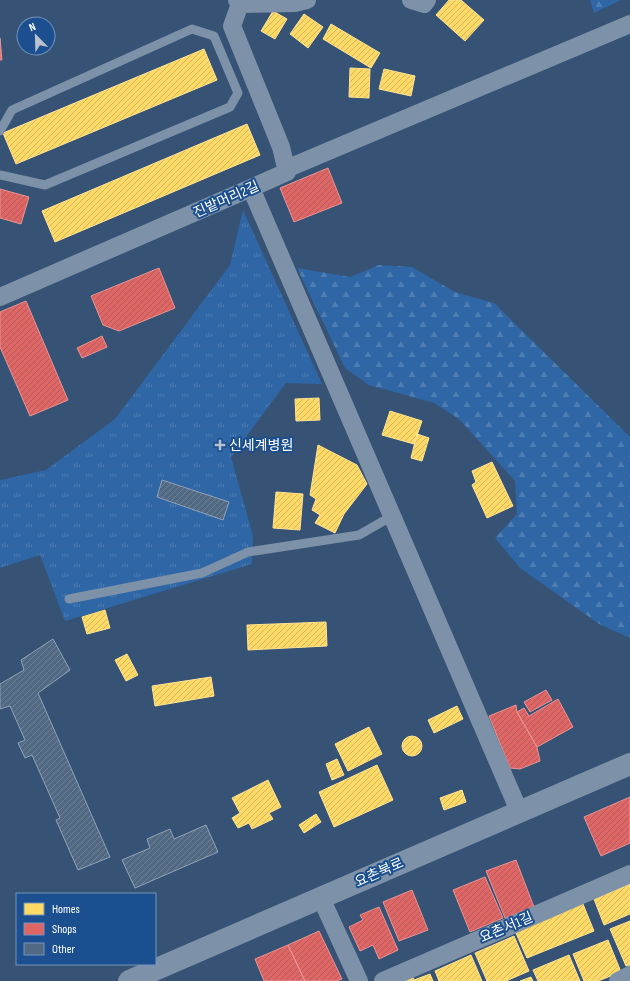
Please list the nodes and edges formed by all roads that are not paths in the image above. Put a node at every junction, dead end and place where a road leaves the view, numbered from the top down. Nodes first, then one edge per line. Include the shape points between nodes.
1 (307, 0) edge
2 (411, 0) edge
3 (427, 0) edge
4 (239, 2) edge
5 (630, 24) edge
6 (0, 131) edge
7 (286, 169) junction
8 (0, 175) edge
9 (251, 188) junction
10 (0, 297) edge
11 (392, 516) junction
12 (69, 599) dead end
13 (630, 764) edge
14 (519, 811) junction
15 (630, 874) edge
16 (320, 898) junction
17 (630, 975) edge
18 (129, 981) edge
19 (359, 981) edge
20 (382, 981) edge
21 (618, 981) edge

1 - 4 street via 295,4
2 - 3 street via 424,4
4 - 7 street via 232,26 281,147
5 - 7 street
6 - 8 lane via 12,110 192,29 214,36 238,93 230,107 45,185
7 - 9 street, 진밭머리2길 via 287,172
9 - 10 street, 진밭머리2길
9 - 11 street
11 - 12 lane via 359,535 248,552 202,573
11 - 14 street
13 - 14 street, 요촌북로
14 - 16 street, 요촌북로
15 - 20 street, 요촌서1길
16 - 18 street, 요촌북로
16 - 19 street
17 - 21 street

